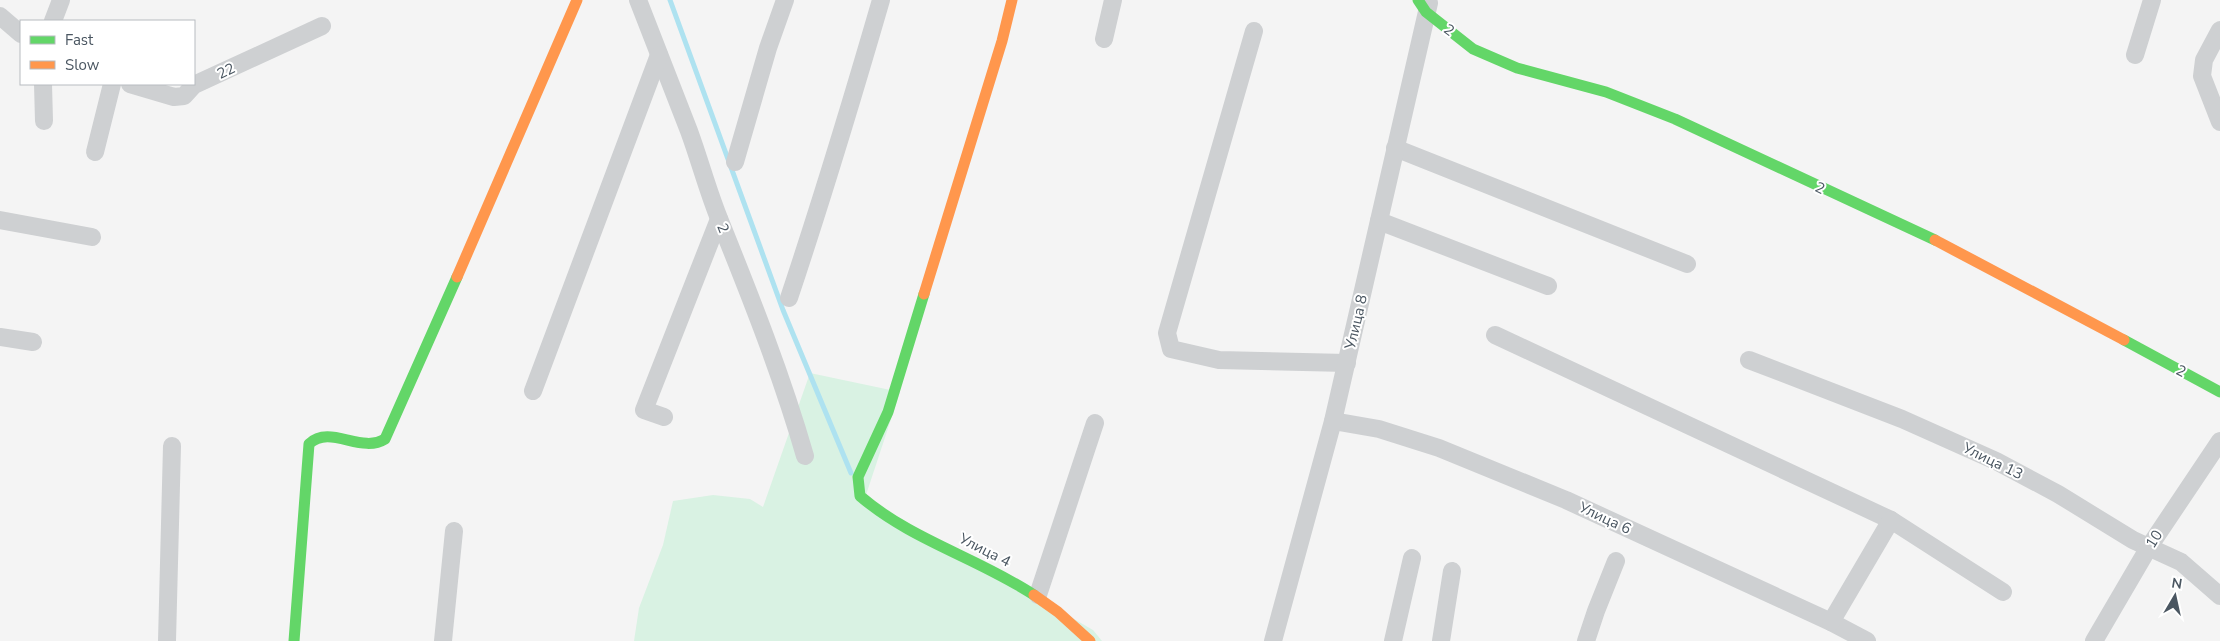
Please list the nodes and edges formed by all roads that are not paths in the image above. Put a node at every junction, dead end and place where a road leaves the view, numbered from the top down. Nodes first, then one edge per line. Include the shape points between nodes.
1 (61, 0) edge
2 (577, 0) edge
3 (638, 0) edge
4 (786, 0) edge
5 (881, 0) edge
6 (1012, 0) edge
7 (1113, 0) edge
8 (2152, 0) edge
9 (1424, 4) edge
10 (0, 16) edge
11 (53, 20) edge
12 (322, 26) dead end
13 (2220, 30) edge
14 (1254, 31) dead end
15 (20, 33) edge
16 (1104, 39) dead end
17 (659, 55) junction
18 (2135, 55) dead end
19 (43, 85) edge
20 (112, 85) edge
21 (133, 85) edge
22 (44, 121) dead end
23 (2220, 122) edge
24 (1395, 148) junction
25 (95, 152) dead end
26 (735, 162) dead end
27 (719, 219) junction
28 (0, 220) edge
29 (1379, 221) junction
30 (92, 237) dead end
31 (1686, 264) dead end
32 (1548, 286) dead end
33 (789, 298) dead end
34 (1495, 335) dead end
35 (0, 337) edge
36 (33, 342) dead end
37 (1749, 360) dead end
38 (1347, 363) junction
39 (534, 391) dead end
40 (2220, 392) edge
41 (664, 417) dead end
42 (1333, 421) junction
43 (1094, 422) dead end
44 (2219, 444) edge
45 (172, 446) dead end
46 (805, 456) dead end
47 (1891, 520) junction
48 (454, 531) dead end
49 (2149, 547) junction
50 (1412, 558) dead end
51 (1616, 561) dead end
52 (1452, 571) dead end
53 (2003, 592) dead end
54 (1038, 595) junction
55 (2220, 596) edge
56 (1831, 622) junction
57 (167, 641) edge
58 (294, 641) edge
59 (443, 641) edge
60 (1090, 641) edge
61 (1273, 641) edge
62 (1393, 641) edge
63 (1441, 641) edge
64 (1586, 641) edge
65 (1867, 641) edge
66 (2094, 641) edge

1 - 11 street
2 - 58 street via 384,441 378,444 319,436 309,444
3 - 17 street, 2
4 - 26 street via 768,48
5 - 33 street
6 - 54 street, Улица 4 via 888,412 858,477 860,496 878,513 999,572
7 - 16 street
8 - 18 street
9 - 24 street, Улица 8
9 - 40 street, 2 via 1473,49 1518,68 1606,92 1675,119 1954,249
10 - 15 street
12 - 21 street, 22 via 194,86 184,96 174,97
13 - 23 street via 2204,60 2202,76
14 - 38 street via 1166,334 1171,349 1219,360
17 - 27 street, 2
17 - 39 street
19 - 22 street
20 - 25 street
24 - 29 street, Улица 8
24 - 31 street
27 - 41 street via 644,410
27 - 46 street, 2 via 787,395
28 - 30 street
29 - 32 street
29 - 38 street, Улица 8
34 - 47 street
35 - 36 street
37 - 49 street, Улица 13 via 1902,419 1996,461
38 - 42 street, Улица 8
42 - 56 street, Улица 6 via 1380,429 1439,448 1566,500
42 - 61 street, Улица 8
43 - 54 street
44 - 49 street, 10
45 - 57 street
47 - 53 street
47 - 56 street
48 - 59 street
49 - 55 street, Улица 13 via 2181,562
49 - 66 street, 10
50 - 62 street
51 - 64 street
52 - 63 street
54 - 60 street, Улица 4
56 - 65 street, Улица 6

